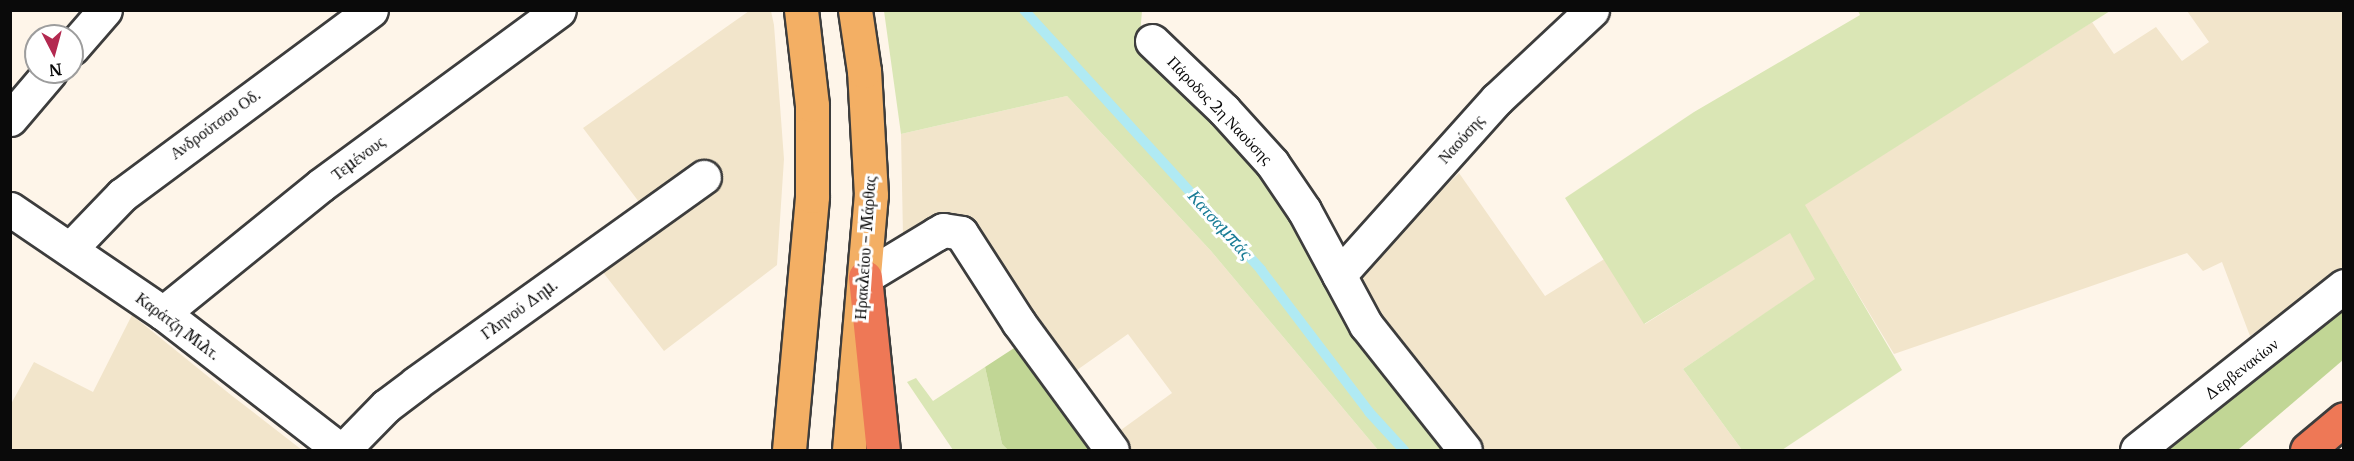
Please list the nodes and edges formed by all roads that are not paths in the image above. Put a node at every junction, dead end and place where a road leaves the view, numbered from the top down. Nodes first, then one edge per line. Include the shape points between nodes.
1 (105, 10) edge
2 (371, 10) edge
3 (559, 10) edge
4 (801, 10) edge
5 (855, 10) edge
6 (1592, 10) edge
7 (84, 34) edge
8 (1152, 41) dead end
9 (40, 84) edge
10 (10, 119) edge
11 (704, 177) dead end
12 (10, 209) edge
13 (70, 249) junction
14 (1339, 275) junction
15 (865, 277) junction
16 (2343, 286) edge
17 (163, 313) junction
18 (2343, 419) edge
19 (342, 450) edge
20 (789, 450) edge
21 (849, 450) edge
22 (884, 450) edge
23 (1112, 450) edge
24 (1465, 450) edge
25 (2137, 450) edge
26 (2307, 450) edge

1 - 7 street
2 - 13 street, Ανδρούτσου Οδ. via 122,195
3 - 17 street, Τεμένους via 321,185
4 - 20 main road via 812,105 812,196
5 - 15 main road, Ηρακλείου - Μάρθας via 870,169
6 - 14 street, Ναούσης via 1497,99
8 - 14 street, Πάροδος 2η Ναούσης via 1272,163 1304,210
9 - 10 street
11 - 19 street, Γληνού Δημ. via 416,383 386,406
12 - 13 street, Καράτζη Μιλτ.
13 - 17 street, Καράτζη Μιλτ.
14 - 24 street, Πάροδος 2η Ναούσης via 1366,325
15 - 21 main road, Ηρακλείου - Μάρθας
15 - 22 highway
15 - 23 street via 936,234 961,233 1019,323
16 - 25 street, Δερβενακίων
17 - 19 street, Καράτζη Μιλτ.
18 - 26 highway

